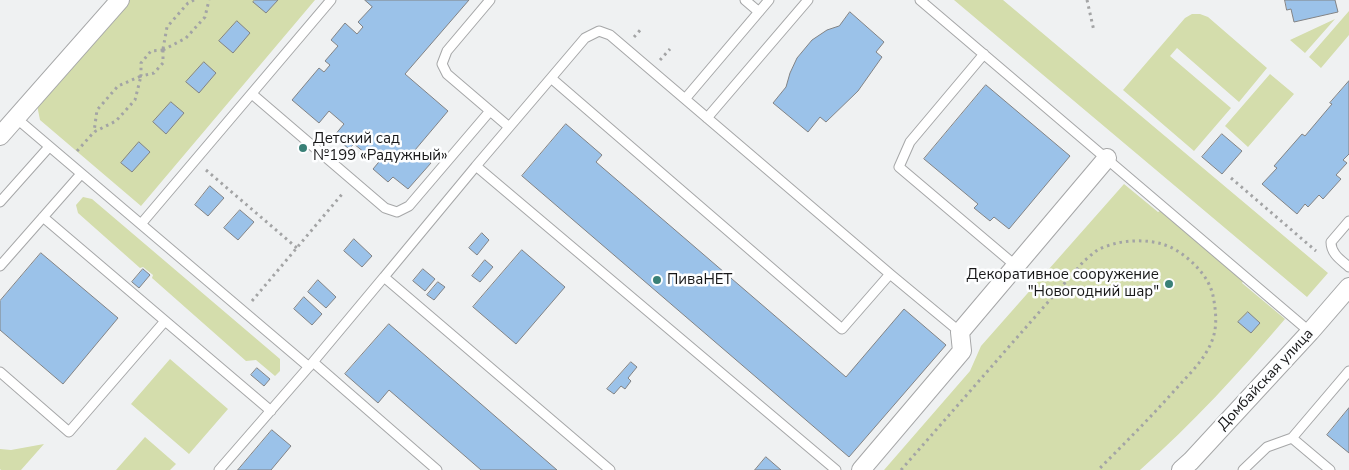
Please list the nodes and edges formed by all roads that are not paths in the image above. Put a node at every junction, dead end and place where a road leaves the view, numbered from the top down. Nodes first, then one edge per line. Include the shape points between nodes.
1 (120, 0) edge
2 (332, 0) edge
3 (490, 0) edge
4 (745, 0) edge
5 (768, 0) edge
6 (808, 0) edge
7 (920, 0) edge
8 (759, 12) junction
9 (984, 54) junction
10 (551, 78) junction
11 (252, 94) junction
12 (685, 99) junction
13 (490, 111) junction
14 (16, 118) junction
15 (707, 118) junction
16 (510, 127) junction
17 (0, 136) edge
18 (49, 147) junction
19 (1107, 158) junction
20 (476, 166) junction
21 (81, 174) junction
22 (0, 202) edge
23 (43, 217) junction
24 (1349, 221) edge
25 (141, 224) junction
26 (0, 266) edge
27 (1016, 266) junction
28 (1349, 267) edge
29 (890, 274) junction
30 (384, 278) junction
31 (1347, 295) edge
32 (166, 321) junction
33 (960, 332) junction
34 (1310, 332) junction
35 (311, 365) junction
36 (1349, 370) edge
37 (0, 372) edge
38 (271, 411) junction
39 (1292, 438) junction
40 (219, 470) edge
41 (437, 470) edge
42 (610, 470) edge
43 (836, 470) edge
44 (861, 470) edge
45 (1181, 470) edge
46 (1243, 470) edge
47 (1330, 470) edge

1 - 14 street
2 - 11 lane
3 - 13 lane via 447,51 442,64 447,74
4 - 8 lane
5 - 8 lane
6 - 15 lane
7 - 9 lane
8 - 12 lane
9 - 19 lane
9 - 27 lane via 910,142 899,167
10 - 12 lane via 585,38 599,31 610,35
10 - 16 lane
10 - 29 lane via 842,329
11 - 13 lane via 385,208 397,212 409,206
11 - 25 lane
12 - 15 lane
13 - 16 lane
14 - 17 street
14 - 18 lane
15 - 29 lane
16 - 20 lane
18 - 21 lane
18 - 22 lane
19 - 27 street
19 - 34 lane
20 - 30 lane
20 - 43 lane
21 - 23 lane
21 - 25 lane
23 - 26 lane
23 - 32 lane
24 - 28 lane via 1331,242 1331,250
25 - 35 lane
27 - 33 street
29 - 33 lane
30 - 35 lane
30 - 42 lane
31 - 34 street, Домбайская улица
32 - 37 lane via 69,432
32 - 38 lane
33 - 44 street via 962,352
34 - 45 street, Домбайская улица
35 - 38 lane
35 - 41 lane
36 - 39 lane
38 - 40 lane
39 - 46 lane via 1267,447
39 - 47 lane

